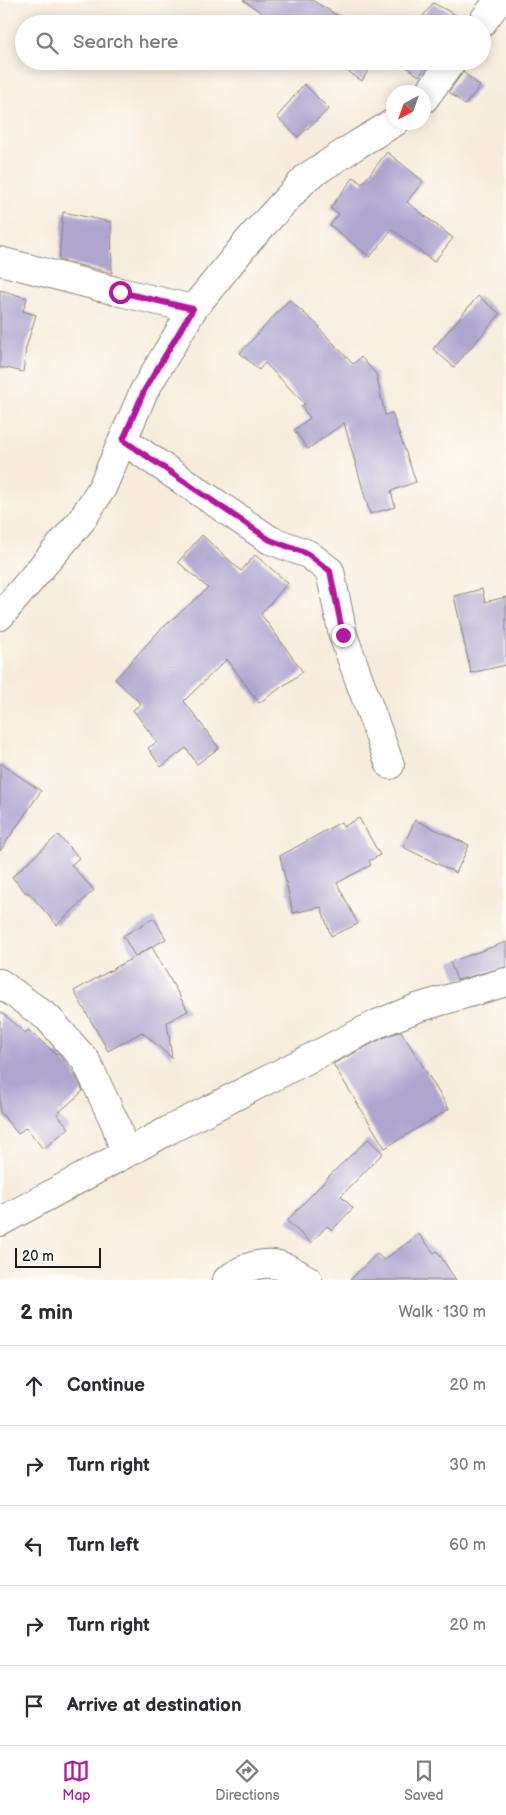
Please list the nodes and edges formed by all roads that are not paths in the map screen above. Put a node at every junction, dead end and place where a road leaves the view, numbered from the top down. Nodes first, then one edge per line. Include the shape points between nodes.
1 (500, 0) edge
2 (488, 15) edge
3 (445, 70) edge
4 (431, 89) edge
5 (386, 127) edge
6 (0, 261) edge
7 (193, 309) junction
8 (123, 440) junction
9 (0, 616) edge
10 (390, 765) dead end
11 (506, 982) edge
12 (0, 983) edge
13 (125, 1154) junction
14 (0, 1222) edge
15 (227, 1280) edge
16 (308, 1280) edge

1 - 2 street
3 - 4 street
5 - 7 street via 307,177
6 - 7 street
7 - 8 street via 144,391
8 - 9 street via 102,488 80,521
8 - 10 street via 270,540 308,554 330,571 343,635
11 - 13 street via 416,1008 377,1024
12 - 13 street via 48,1018 86,1061 116,1125
13 - 14 street
15 - 16 street via 255,1265 269,1263 288,1268

